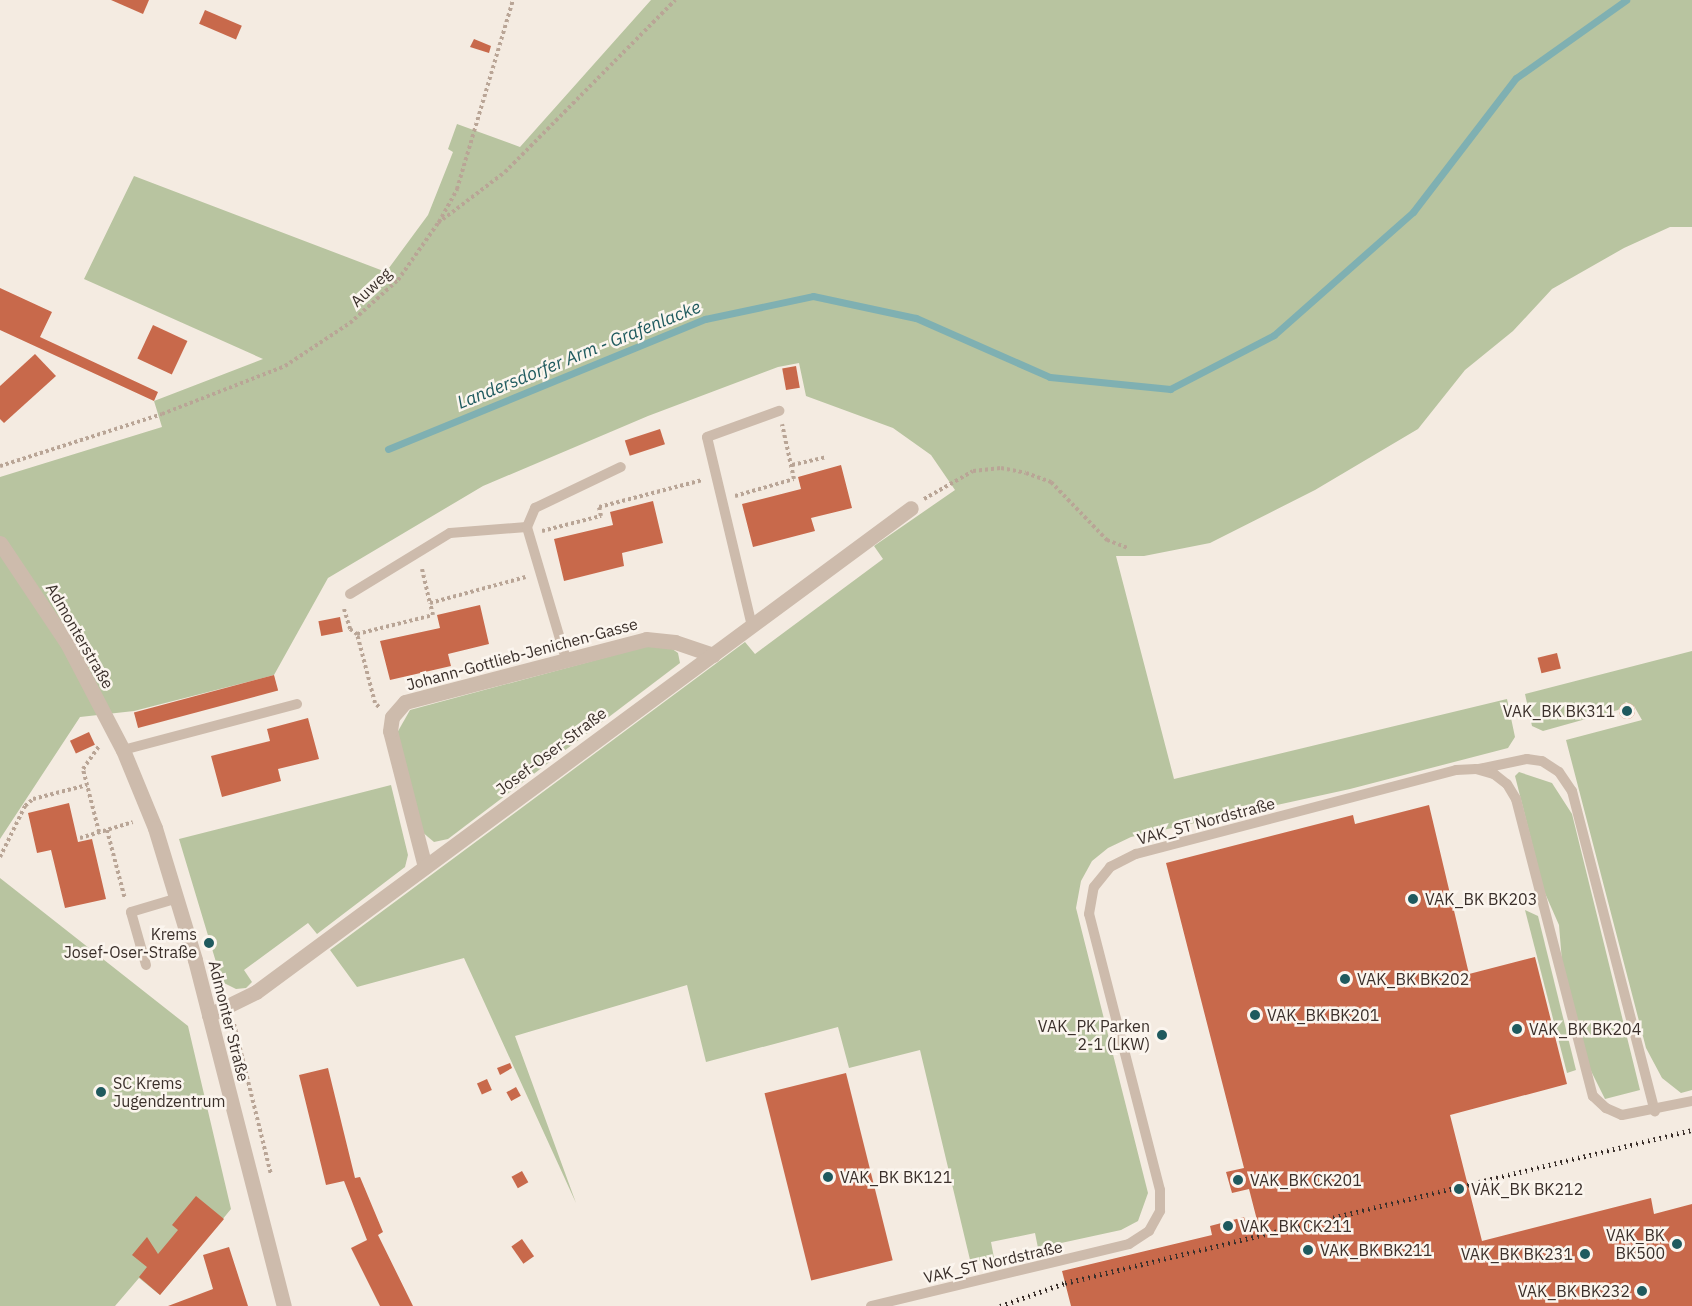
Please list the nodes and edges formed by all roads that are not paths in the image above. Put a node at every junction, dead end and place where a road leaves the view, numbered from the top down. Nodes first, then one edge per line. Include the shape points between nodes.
1 (779, 411) road end
2 (621, 467) dead end
3 (911, 508) road end
4 (529, 531) junction
5 (0, 543) edge
6 (350, 594) road end
7 (752, 626) junction
8 (712, 655) junction
9 (566, 659) junction
10 (297, 704) dead end
11 (123, 750) junction
12 (1476, 769) junction
13 (424, 867) junction
14 (178, 898) junction
15 (146, 965) dead end
16 (209, 1016) junction
17 (1692, 1101) edge
18 (1654, 1111) junction
19 (284, 1306) edge
20 (871, 1306) edge

1 - 7 lane via 707,437
2 - 4 lane via 535,508
3 - 7 street, Josef-Oser-Straße
4 - 6 lane via 450,533
4 - 9 lane
5 - 11 street, Admonterstraße via 67,643
7 - 8 street, Josef-Oser-Straße
8 - 9 street, Johann-Gottlieb-Jenichen-Gasse via 660,639
8 - 13 street, Josef-Oser-Straße
9 - 13 street, Johann-Gottlieb-Jenichen-Gasse via 417,697 405,702 392,717 390,731
10 - 11 lane
11 - 14 street, Admonter Straße
12 - 18 lane via 1494,774 1507,784 1515,799 1593,1096 1605,1108 1622,1115
12 - 18 lane, VAK_ST Nordstraße via 1527,759 1542,762 1558,772 1572,791
12 - 20 lane, VAK_ST Nordstraße via 1456,770 1136,854 1110,867 1094,887 1089,914 1160,1190 1160,1211 1149,1231 1129,1244
13 - 16 street, Josef-Oser-Straße via 256,992
14 - 15 lane via 131,912
14 - 16 street, Admonter Straße
16 - 19 street, Admonter Straße
17 - 18 lane

